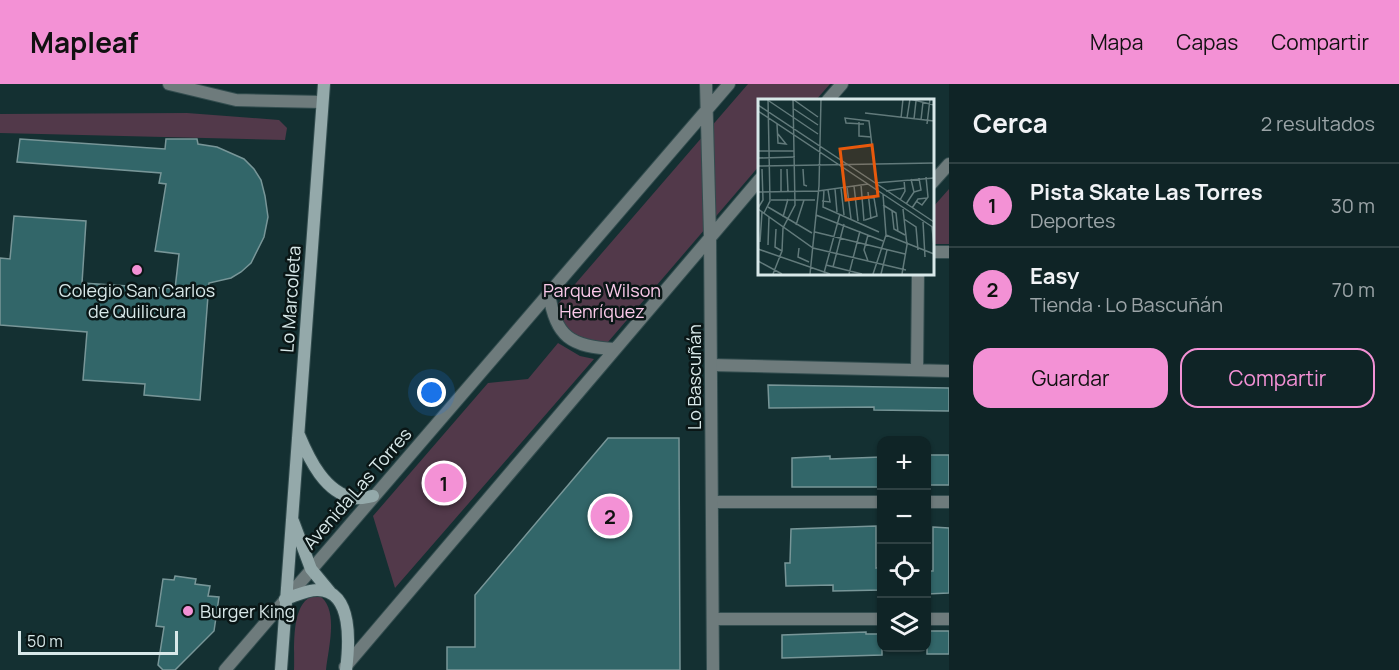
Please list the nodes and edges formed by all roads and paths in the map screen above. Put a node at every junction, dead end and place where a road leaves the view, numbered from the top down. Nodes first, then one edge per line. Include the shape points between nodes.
1 (169, 84) edge
2 (324, 84) edge
3 (706, 84) edge
4 (729, 84) edge
5 (842, 84) edge
6 (829, 99) edge
7 (322, 102) junction
8 (706, 111) junction
9 (949, 164) edge
10 (758, 181) edge
11 (934, 182) edge
12 (710, 236) junction
13 (918, 274) edge
14 (549, 293) junction
15 (615, 349) junction
16 (712, 365) junction
17 (917, 370) junction
18 (949, 370) edge
19 (297, 432) junction
20 (373, 496) junction
21 (712, 502) junction
22 (877, 502) edge
23 (931, 502) edge
24 (949, 502) edge
25 (291, 517) junction
26 (311, 569) junction
27 (330, 592) junction
28 (285, 599) junction
29 (713, 619) junction
30 (877, 619) edge
31 (931, 619) edge
32 (949, 619) edge
33 (345, 668) edge
34 (225, 670) edge
35 (281, 670) edge
36 (713, 670) edge

1 - 7 street via 236,100
2 - 7 main road, Lo Marcoleta
3 - 8 street, Lo Bascuñán
4 - 8 street, Avenida Las Torres
5 - 6 street
7 - 19 main road, Lo Marcoleta
8 - 12 street, Lo Bascuñán
8 - 14 street, Avenida Las Torres
9 - 11 street
10 - 12 street
12 - 15 street
12 - 16 street, Lo Bascuñán
13 - 17 street
14 - 15 street via 554,318 568,339
14 - 20 street, Avenida Las Torres
15 - 33 street
16 - 17 street
16 - 21 street, Lo Bascuñán
17 - 18 street
19 - 20 main road via 311,463 338,492 354,498
19 - 25 main road, Lo Marcoleta
20 - 26 street, Avenida Las Torres
21 - 22 street
21 - 29 street, Lo Bascuñán
23 - 24 street
25 - 26 main road, Lo Marcoleta
25 - 28 main road, Lo Marcoleta
26 - 27 main road, Lo Marcoleta
26 - 28 street, Avenida Las Torres
27 - 28 main road via 313,590
27 - 33 main road, Lo Marcoleta via 344,613 348,633
28 - 34 street, Avenida Las Torres
28 - 35 main road, Lo Marcoleta
29 - 30 street
29 - 36 street, Lo Bascuñán
31 - 32 street

